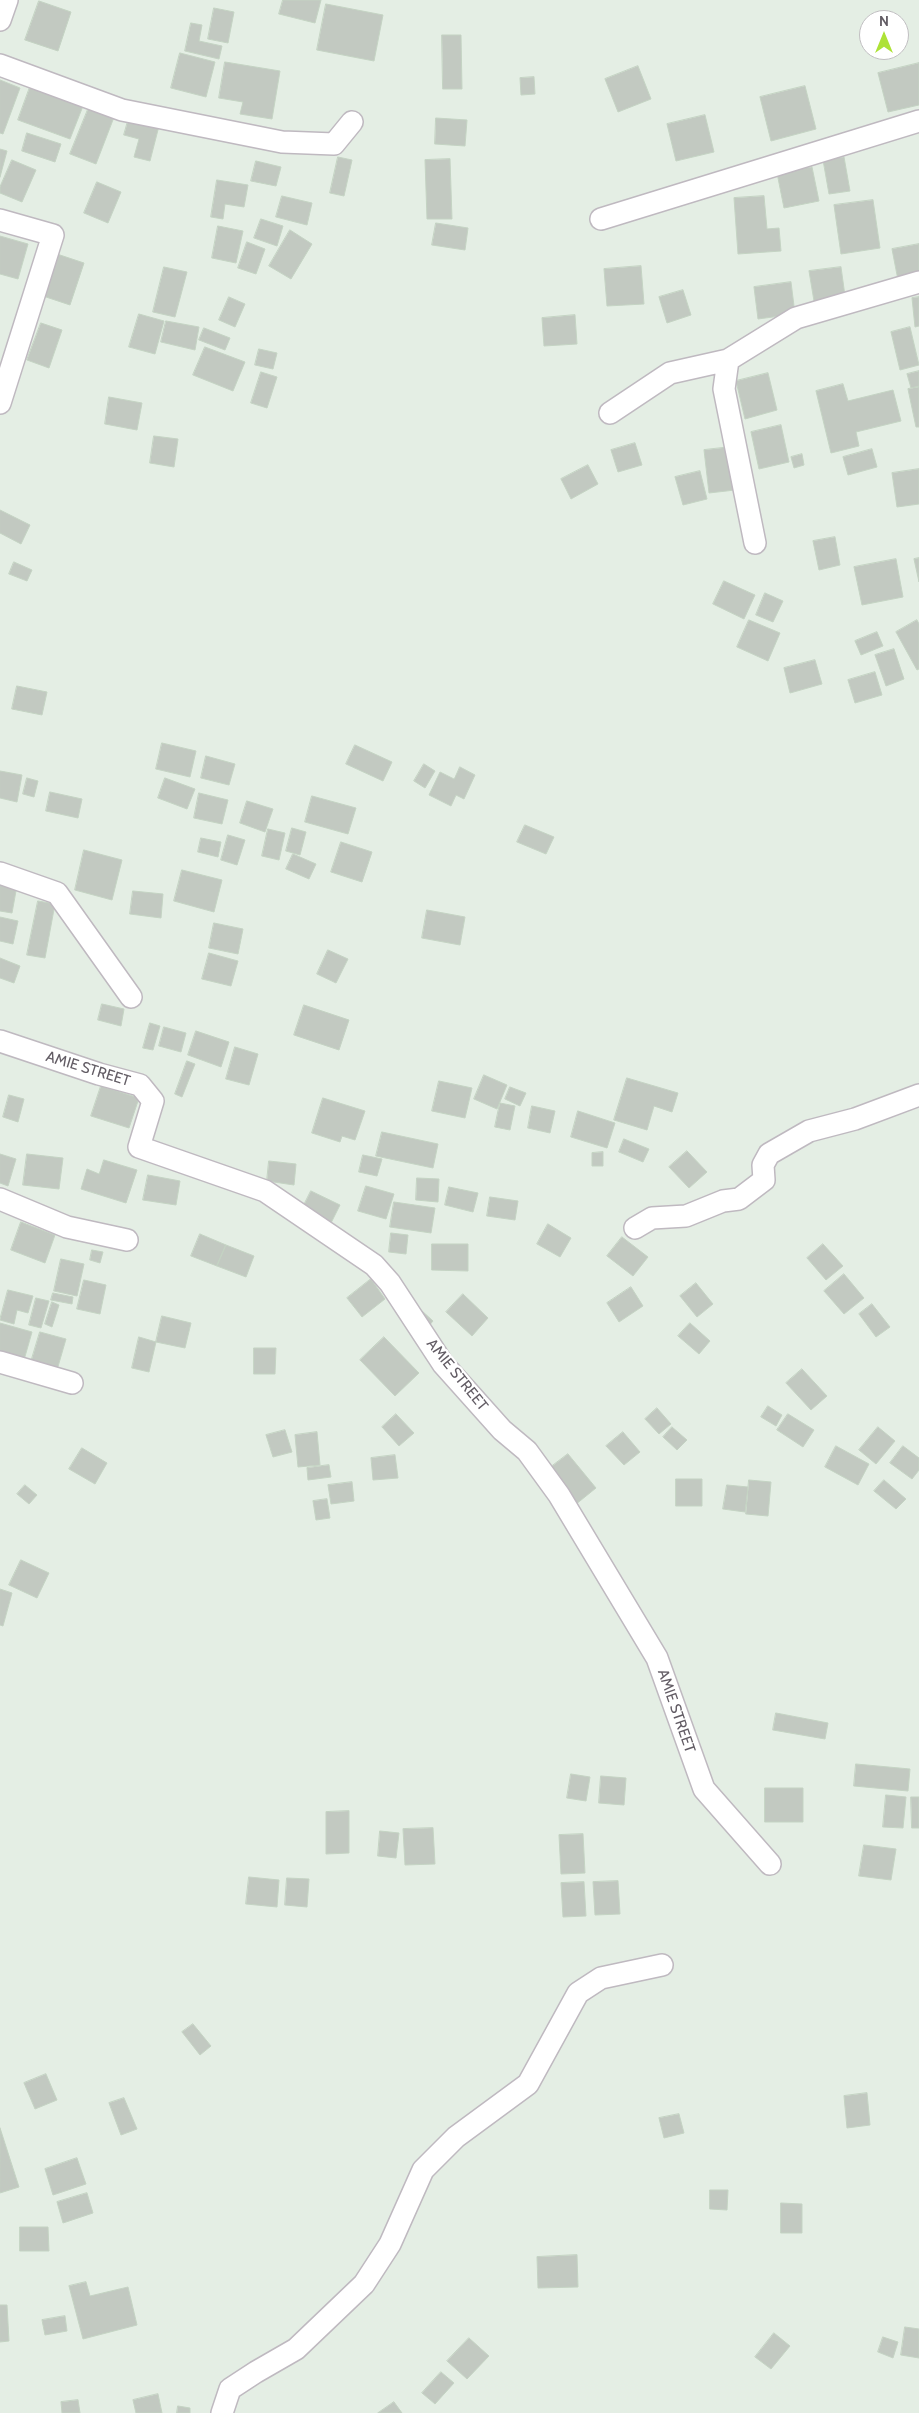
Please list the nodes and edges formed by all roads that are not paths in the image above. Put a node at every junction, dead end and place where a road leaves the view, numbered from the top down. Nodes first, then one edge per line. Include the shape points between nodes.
1 (7, 0) edge
2 (0, 20) edge
3 (0, 65) edge
4 (919, 121) edge
5 (352, 122) dead end
6 (601, 219) dead end
7 (0, 220) edge
8 (919, 282) edge
9 (728, 360) junction
10 (0, 403) edge
11 (610, 413) dead end
12 (755, 543) dead end
13 (0, 874) edge
14 (132, 996) dead end
15 (0, 1040) edge
16 (919, 1095) edge
17 (0, 1199) edge
18 (634, 1228) dead end
19 (127, 1240) dead end
20 (0, 1362) edge
21 (72, 1384) dead end
22 (770, 1864) dead end
23 (662, 1965) dead end
24 (222, 2413) edge

1 - 2 street
3 - 5 street via 122,110 282,142 334,144
4 - 6 street
7 - 10 street via 53,235
8 - 9 street via 796,318
9 - 11 street via 670,373
9 - 12 street via 724,389
13 - 14 street via 57,892
15 - 22 street, AMIE STREET via 140,1085 152,1101 140,1147 265,1191 374,1265 390,1283 443,1364 502,1430 527,1451 559,1496 657,1658 704,1789
16 - 18 street via 855,1119 809,1131 769,1154 763,1165 764,1180 739,1199 723,1201 686,1216 652,1218
17 - 19 street via 67,1227
20 - 21 street
23 - 24 street via 601,1978 578,1993 528,2084 456,2137 423,2170 390,2244 364,2284 296,2349 230,2389

